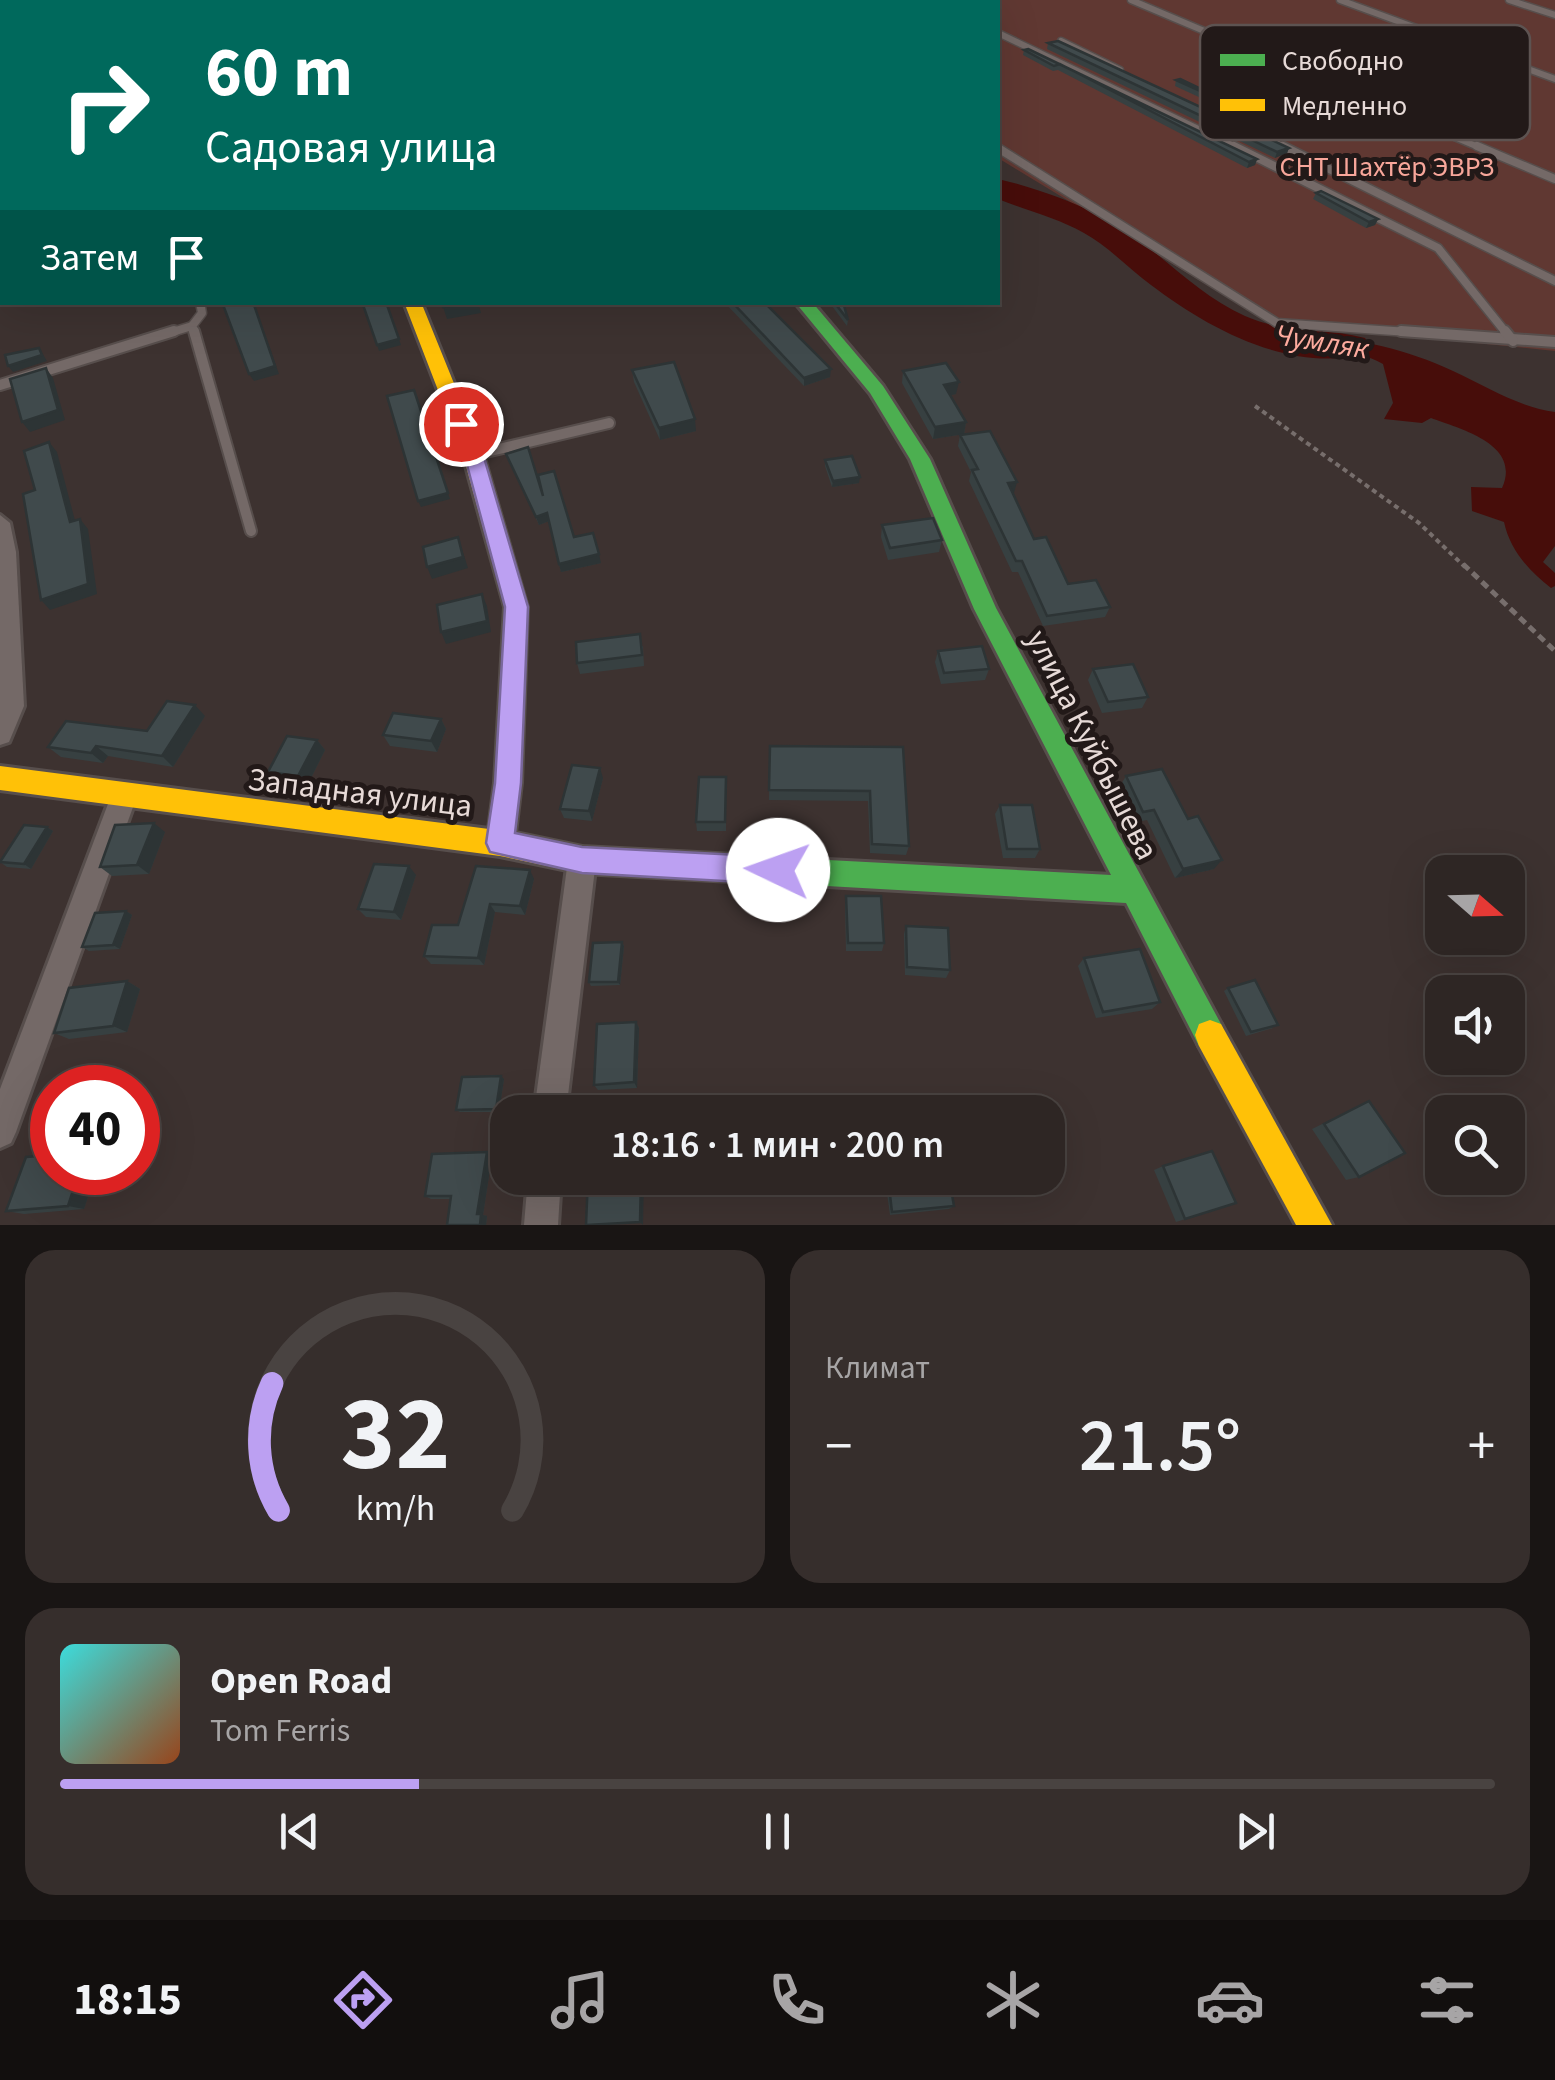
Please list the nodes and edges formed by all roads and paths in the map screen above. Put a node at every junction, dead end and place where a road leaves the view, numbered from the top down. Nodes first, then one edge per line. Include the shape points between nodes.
1 (1131, 0) edge
2 (1340, 0) edge
3 (1509, 0) edge
4 (1555, 15) edge
5 (1408, 25) edge
6 (1200, 29) edge
7 (1000, 35) edge
8 (1062, 42) edge
9 (1530, 70) edge
10 (1127, 73) edge
11 (1555, 79) edge
12 (1200, 130) edge
13 (1221, 140) edge
14 (1274, 140) edge
15 (1463, 140) edge
16 (1000, 149) edge
17 (1555, 179) edge
18 (1555, 281) edge
19 (201, 305) edge
20 (413, 305) edge
21 (806, 305) edge
22 (192, 326) junction
23 (1513, 341) junction
24 (1555, 342) edge
25 (0, 385) edge
26 (1256, 406) dead end
27 (610, 422) dead end
28 (474, 454) junction
29 (0, 523) edge
30 (251, 531) dead end
31 (1555, 652) edge
32 (0, 734) edge
33 (0, 778) edge
34 (124, 796) junction
35 (500, 843) junction
36 (582, 860) junction
37 (1131, 890) junction
38 (552, 1095) edge
39 (0, 1132) edge
40 (544, 1195) edge
41 (541, 1225) edge
42 (1315, 1225) edge

1 - 6 lane
2 - 5 lane
3 - 4 lane
7 - 12 lane
8 - 10 lane
9 - 11 lane
13 - 23 lane via 1438,248
14 - 18 lane
15 - 17 lane
16 - 23 lane via 1277,322
19 - 22 lane
20 - 28 street
21 - 37 street, улица Куйбышева via 877,390 920,459 986,609
22 - 25 lane
22 - 30 lane
23 - 24 lane
26 - 31 path via 1418,523
27 - 28 lane
28 - 35 street via 516,607
29 - 32 street via 12,706
33 - 34 street, Западная улица
34 - 35 street, Западная улица
34 - 39 street
35 - 36 street, Западная улица
36 - 37 street, Западная улица
36 - 38 street
37 - 42 street, улица Куйбышева
40 - 41 street

